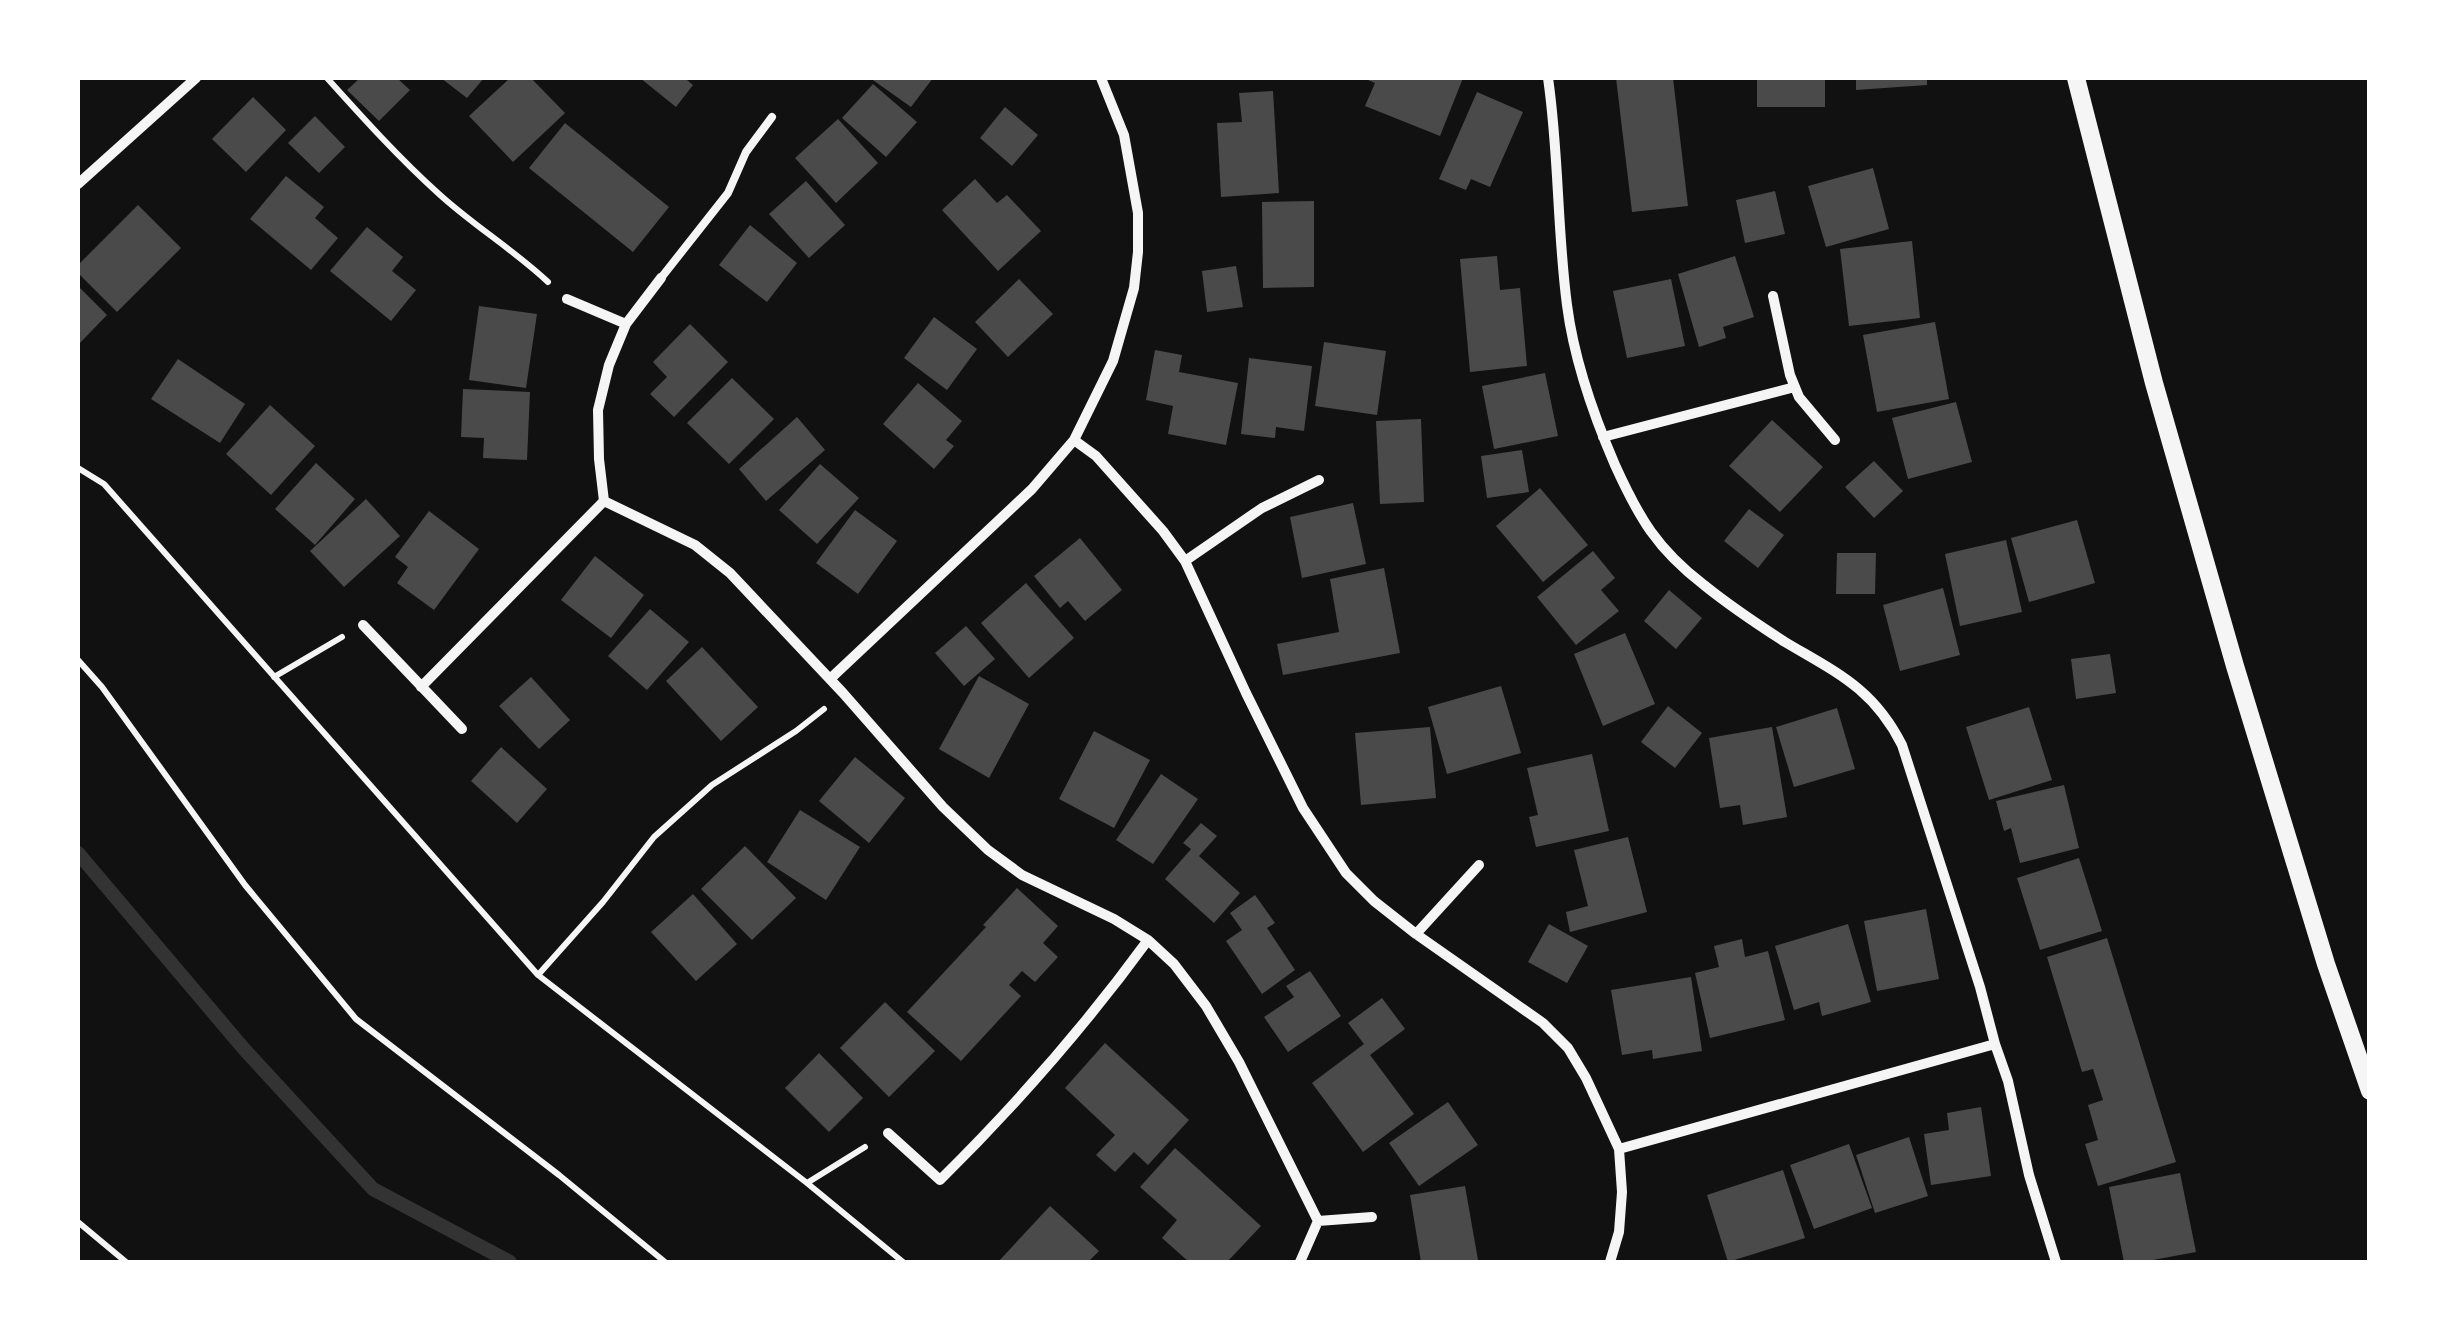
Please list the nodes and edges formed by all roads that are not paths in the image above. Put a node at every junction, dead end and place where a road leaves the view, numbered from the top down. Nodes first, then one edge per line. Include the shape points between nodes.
1 (196, 78) edge
2 (1101, 78) edge
3 (1548, 78) edge
4 (2076, 78) edge
5 (772, 117) dead end
6 (78, 184) edge
7 (661, 278) joint
8 (1773, 296) dead end
9 (567, 300) road end
10 (626, 324) junction
11 (1795, 387) junction
12 (1603, 437) junction
13 (1074, 440) junction
14 (1835, 440) dead end
15 (1319, 480) dead end
16 (604, 502) junction
17 (1185, 562) junction
18 (363, 625) road end
19 (830, 679) junction
20 (421, 687) junction
21 (462, 729) dead end
22 (1479, 864) dead end
23 (1416, 934) junction
24 (1148, 940) junction
25 (1996, 1044) junction
26 (2370, 1091) edge
27 (888, 1133) road end
28 (1619, 1149) junction
29 (1372, 1216) dead end
30 (1318, 1220) junction
31 (1300, 1262) edge
32 (1610, 1262) edge
33 (2056, 1262) edge

1 - 6 street
2 - 13 street via 1124,135 1138,252 1114,361
3 - 12 street via 1567,309
4 - 26 street via 2240,683
5 - 7 lane via 728,193
7 - 10 street
8 - 11 street
9 - 10 street
10 - 16 street via 598,410
11 - 12 street
11 - 14 street
12 - 25 street via 1642,522 1664,550 1754,622 1855,685 1890,722
13 - 17 street via 1096,456
13 - 19 street via 1032,489
15 - 17 street via 1262,508
16 - 19 street via 707,554
16 - 20 street
17 - 23 street via 1322,840 1346,873
18 - 20 street
19 - 24 street via 988,850 1022,875
20 - 21 street
22 - 23 street
23 - 28 street via 1544,1023 1568,1048
24 - 27 street via 1064,1050 940,1180
24 - 30 street via 1206,1006
25 - 28 street
25 - 33 street
28 - 32 street via 1622,1205
29 - 30 street
30 - 31 street

